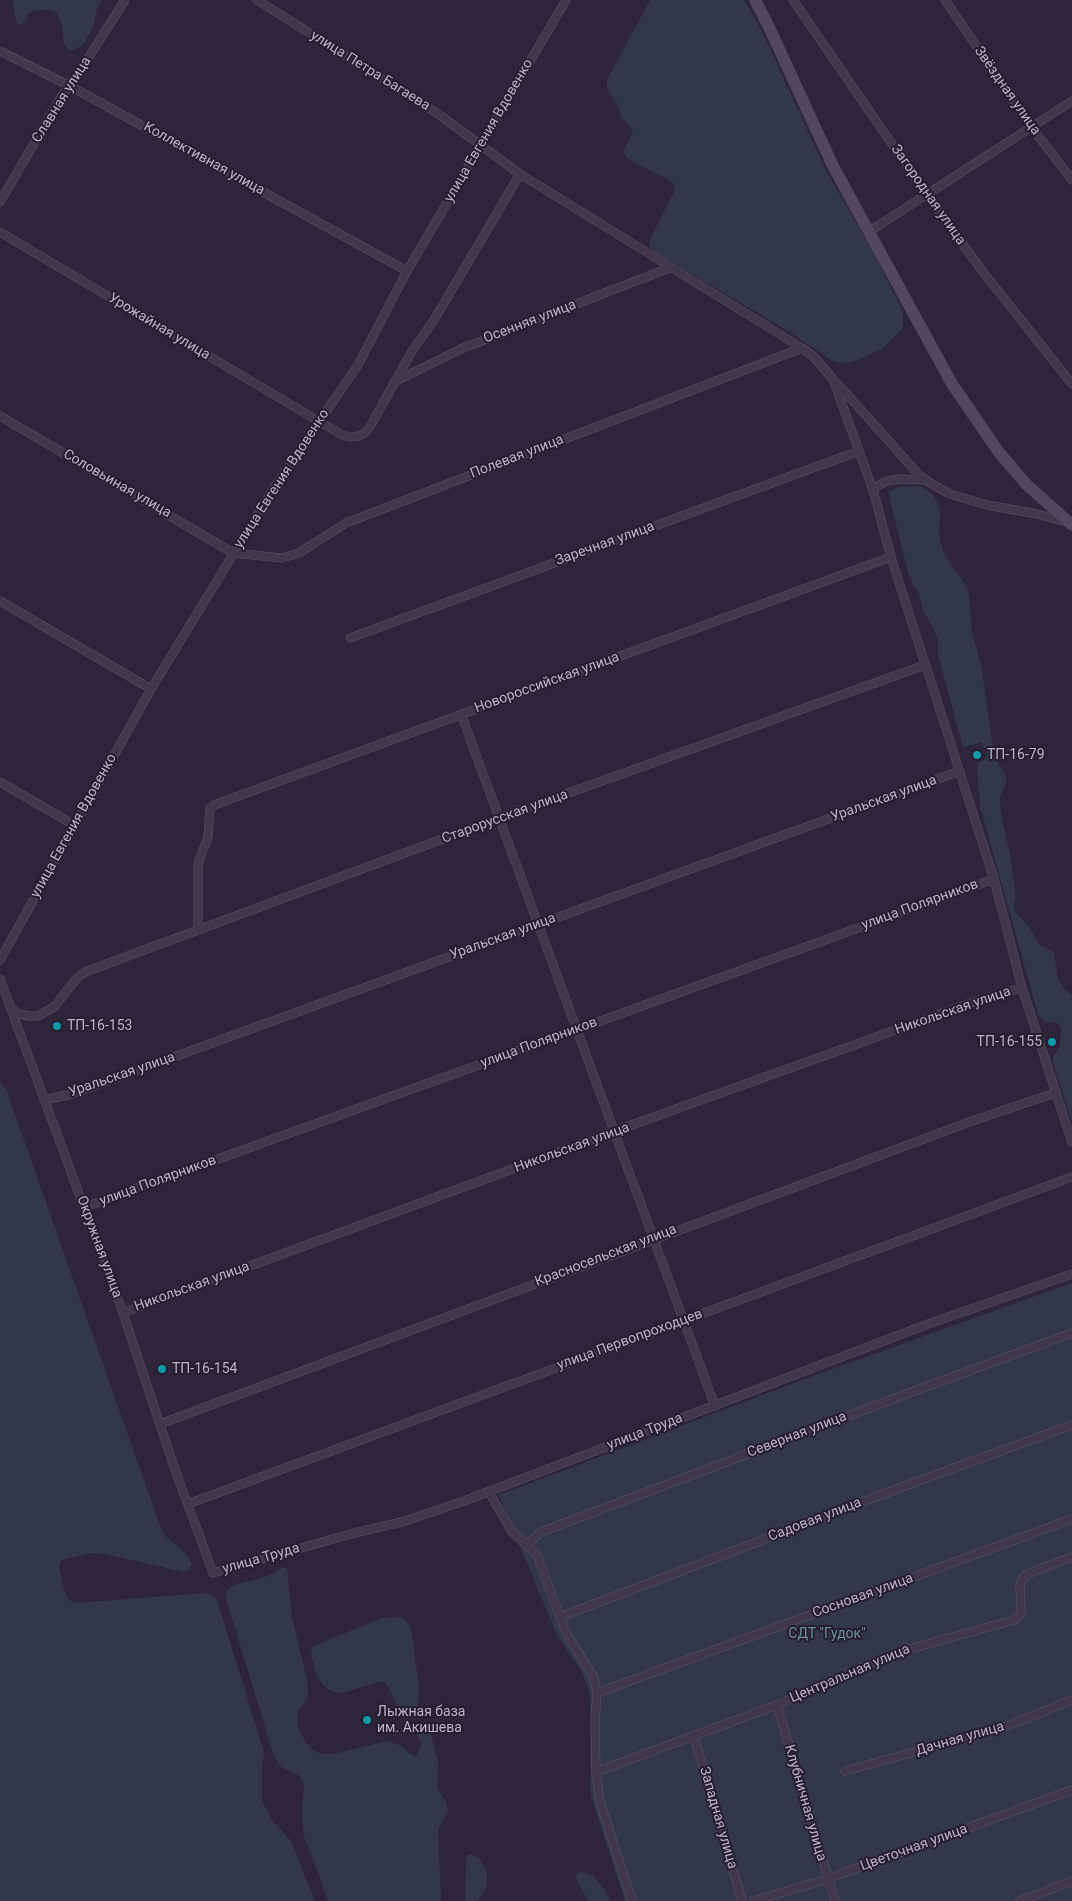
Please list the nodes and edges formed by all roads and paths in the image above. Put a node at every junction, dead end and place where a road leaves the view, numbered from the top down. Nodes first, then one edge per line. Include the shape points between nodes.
1 (125, 0) edge
2 (257, 0) edge
3 (566, 0) edge
4 (755, 0) edge
5 (793, 0) edge
6 (945, 0) edge
7 (0, 51) edge
8 (70, 86) junction
9 (1072, 101) edge
10 (1032, 128) junction
11 (480, 145) junction
12 (520, 174) junction
13 (1072, 180) edge
14 (927, 195) junction
15 (0, 202) edge
16 (870, 231) junction
17 (0, 232) edge
18 (669, 268) junction
19 (407, 271) junction
20 (802, 348) junction
21 (833, 379) junction
22 (394, 382) junction
23 (1072, 384) edge
24 (0, 416) edge
25 (319, 422) junction
26 (859, 451) junction
27 (926, 480) junction
28 (873, 490) junction
29 (1071, 524) edge
30 (233, 553) junction
31 (892, 557) junction
32 (0, 601) edge
33 (350, 638) dead end
34 (926, 665) junction
35 (150, 689) junction
36 (461, 714) junction
37 (960, 771) junction
38 (0, 782) edge
39 (499, 818) junction
40 (74, 825) junction
41 (994, 879) junction
42 (538, 925) junction
43 (198, 930) junction
44 (0, 960) edge
45 (0, 979) edge
46 (1022, 988) junction
47 (10, 1008) junction
48 (577, 1030) junction
49 (1055, 1094) junction
50 (45, 1100) junction
51 (615, 1131) junction
52 (1072, 1142) edge
53 (1072, 1177) edge
54 (85, 1207) junction
55 (654, 1238) junction
56 (1072, 1274) edge
57 (123, 1313) junction
58 (684, 1320) junction
59 (1072, 1333) edge
60 (715, 1406) junction
61 (160, 1424) junction
62 (1072, 1425) edge
63 (489, 1492) junction
64 (188, 1504) junction
65 (1072, 1520) edge
66 (527, 1544) junction
67 (1072, 1557) edge
68 (213, 1573) joint
69 (560, 1617) junction
70 (597, 1694) junction
71 (1072, 1700) edge
72 (777, 1705) junction
73 (694, 1736) junction
74 (845, 1771) dead end
75 (596, 1772) junction
76 (1072, 1790) edge
77 (827, 1879) junction
78 (1072, 1881) edge
79 (1032, 1899) edge
80 (632, 1901) edge
81 (742, 1901) edge
82 (754, 1901) edge
83 (834, 1901) edge
84 (1020, 1901) edge

1 - 8 street, Славная улица
2 - 11 street, улица Петра Багаева via 441,116
3 - 11 street, улица Евгения Вдовенко
4 - 16 street via 833,166
5 - 14 street, Загородная улица
6 - 10 street, Звёздная улица
7 - 8 street, Коллективная улица
8 - 15 street, Славная улица
8 - 19 street, Коллективная улица
9 - 10 street
10 - 13 street, Звёздная улица
10 - 14 street
11 - 12 street, улица Петра Багаева
11 - 19 street, улица Евгения Вдовенко
12 - 18 street, улица Петра Багаева
12 - 22 street, Урожайная улица
14 - 16 street
14 - 23 street, Загородная улица
16 - 29 street via 947,376 980,427 1026,484
17 - 25 street, Урожайная улица
18 - 20 street, улица Петра Багаева
18 - 22 street, Осенняя улица via 461,349
19 - 25 street, улица Евгения Вдовенко via 358,365
20 - 21 street, улица Петра Багаева via 818,360
20 - 30 street, Полевая улица via 346,523 290,556
21 - 26 street
21 - 27 street, улица Петра Багаева
22 - 25 street, Урожайная улица via 372,425 359,436 342,435
24 - 30 street, Соловьиная улица
25 - 30 street, улица Евгения Вдовенко
26 - 28 street
26 - 33 street, Заречная улица
27 - 28 street via 887,481
27 - 29 street via 950,494
28 - 31 street
30 - 35 street, улица Евгения Вдовенко
31 - 34 street
31 - 36 street, Новороссийская улица
32 - 35 street
34 - 37 street
34 - 39 street, Старорусская улица
35 - 40 street, улица Евгения Вдовенко
36 - 39 street
36 - 43 street, Новороссийская улица via 210,808 208,837 198,869
37 - 41 street
37 - 42 street, Уральская улица
38 - 40 street
39 - 42 street
39 - 43 street, Старорусская улица
40 - 44 street, улица Евгения Вдовенко
41 - 46 street
41 - 48 street, улица Полярников
42 - 48 street
42 - 50 street, Уральская улица via 72,1094
43 - 47 street, Старорусская улица via 85,972 63,997 38,1016 20,1014
45 - 47 street, Окружная улица
46 - 49 street
46 - 51 street, Никольская улица via 978,1000
47 - 50 street, Окружная улица
48 - 51 street
48 - 54 street, улица Полярников
49 - 52 street
49 - 55 street, Красносельская улица via 962,1124
50 - 54 street, Окружная улица
51 - 55 street
51 - 57 street, Никольская улица
53 - 58 street, улица Первопроходцев
54 - 57 street, Окружная улица
55 - 58 street
55 - 61 street, Красносельская улица
56 - 60 street, улица Труда via 928,1324
57 - 61 street, Окружная улица
58 - 60 street
58 - 64 street, улица Первопроходцев
59 - 66 street, Северная улица via 541,1532
60 - 63 street, улица Труда
61 - 64 street, Окружная улица
62 - 69 street, Садовая улица
63 - 66 street via 512,1532
63 - 68 street, улица Труда via 402,1522
64 - 68 street, Окружная улица
65 - 70 street, Сосновая улица
66 - 69 street via 539,1560
67 - 72 street, Центральная улица via 1023,1577 1021,1612 1014,1620 895,1653
69 - 70 street via 571,1643 594,1678
70 - 75 street
71 - 74 street, Дачная улица via 1005,1727
72 - 73 street, Центральная улица
72 - 77 street, Клубничная улица
73 - 75 street, Центральная улица
73 - 81 street, Западная улица
75 - 80 street via 600,1802
76 - 77 street, Цветочная улица
77 - 82 street, Цветочная улица
77 - 83 street, Клубничная улица
78 - 79 street
79 - 84 street

